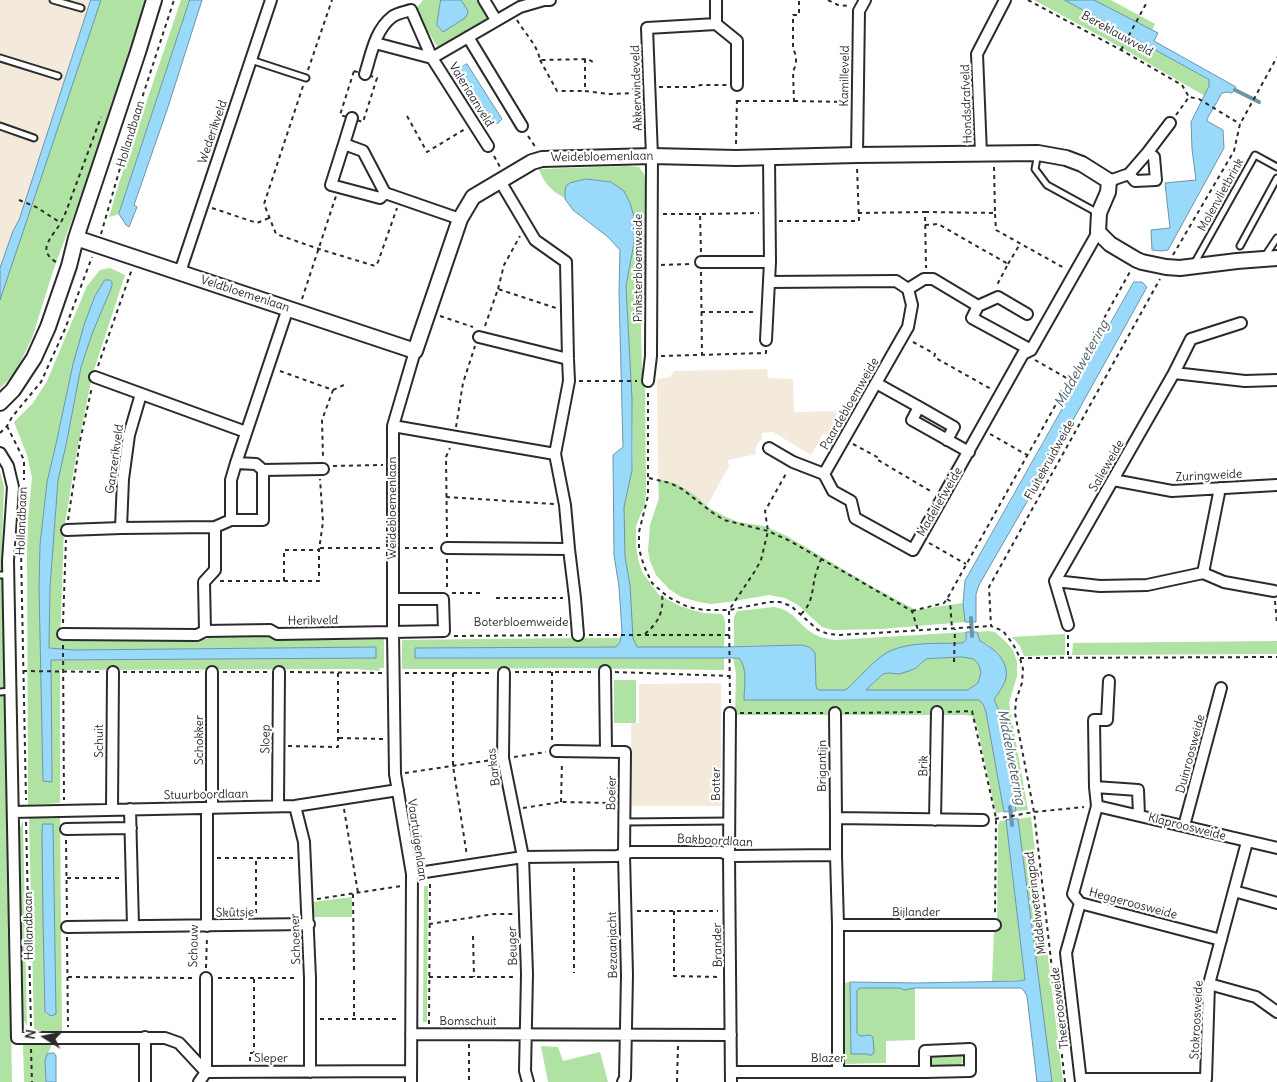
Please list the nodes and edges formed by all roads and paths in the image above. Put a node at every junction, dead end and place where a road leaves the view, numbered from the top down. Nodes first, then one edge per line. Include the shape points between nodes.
1 (53, 0) edge
2 (154, 0) edge
3 (174, 0) edge
4 (271, 0) edge
5 (332, 0) edge
6 (484, 0) edge
7 (550, 0) edge
8 (716, 0) edge
9 (799, 0) edge
10 (828, 0) edge
11 (865, 0) edge
12 (1005, 0) edge
13 (1028, 0) edge
14 (1147, 2) dead end
15 (81, 8) dead end
16 (859, 11) junction
17 (512, 12) junction
18 (496, 20) junction
19 (716, 24) junction
20 (468, 37) junction
21 (375, 43) junction
22 (1121, 50) junction
23 (1277, 57) edge
24 (0, 58) edge
25 (432, 58) junction
26 (585, 59) junction
27 (251, 60) junction
28 (540, 60) junction
29 (592, 62) dead end
30 (366, 74) junction
31 (58, 76) dead end
32 (306, 78) junction
33 (737, 85) junction
34 (650, 90) junction
35 (585, 91) junction
36 (1189, 97) junction
37 (737, 102) junction
38 (794, 102) junction
39 (858, 102) junction
40 (407, 116) dead end
41 (352, 118) junction
42 (1170, 123) joint
43 (474, 124) junction
44 (1240, 124) junction
45 (0, 126) edge
46 (522, 126) dead end
47 (34, 138) dead end
48 (344, 144) junction
49 (488, 146) dead end
50 (1148, 152) junction
51 (1038, 153) junction
52 (987, 154) junction
53 (857, 155) junction
54 (652, 156) junction
55 (736, 158) junction
56 (769, 158) junction
57 (1277, 167) edge
58 (1129, 174) junction
59 (1277, 178) edge
60 (500, 181) junction
61 (1109, 181) junction
62 (339, 187) junction
63 (385, 193) junction
64 (400, 198) junction
65 (20, 200) dead end
66 (202, 205) junction
67 (925, 212) junction
68 (858, 213) junction
69 (995, 213) junction
70 (1099, 213) junction
71 (652, 214) junction
72 (700, 214) dead end
73 (269, 218) junction
74 (460, 219) junction
75 (770, 221) junction
76 (61, 222) dead end
77 (926, 225) junction
78 (529, 229) junction
79 (1098, 232) junction
80 (76, 238) junction
81 (1277, 238) edge
82 (1020, 243) junction
83 (97, 245) junction
84 (1240, 246) dead end
85 (319, 249) junction
86 (136, 258) junction
87 (1270, 258) edge
88 (1137, 260) junction
89 (770, 262) junction
90 (696, 263) joint
91 (1008, 264) junction
92 (652, 265) junction
93 (1166, 267) junction
94 (1193, 267) junction
95 (180, 272) junction
96 (1074, 274) junction
97 (926, 279) junction
98 (769, 282) junction
99 (498, 289) junction
100 (908, 289) junction
101 (998, 297) junction
102 (978, 306) junction
103 (293, 310) junction
104 (428, 312) junction
105 (567, 312) junction
106 (701, 312) dead end
107 (768, 312) junction
108 (1027, 314) dead end
109 (1241, 324) dead end
110 (481, 335) junction
111 (903, 336) junction
112 (766, 340) joint
113 (415, 351) junction
114 (1027, 352) junction
115 (652, 356) junction
116 (568, 360) junction
117 (268, 367) junction
118 (1174, 373) junction
119 (94, 377) junction
120 (1070, 380) junction
121 (1277, 380) edge
122 (635, 381) dead end
123 (648, 381) joint
124 (569, 382) junction
125 (876, 383) junction
126 (346, 384) dead end
127 (333, 390) junction
128 (141, 394) junction
129 (1001, 394) junction
130 (0, 403) edge
131 (7, 426) junction
132 (393, 426) junction
133 (981, 430) junction
134 (246, 432) junction
135 (0, 433) edge
136 (455, 437) junction
137 (844, 439) junction
138 (769, 448) dead end
139 (969, 452) junction
140 (0, 453) edge
141 (555, 454) junction
142 (1028, 455) junction
143 (793, 462) junction
144 (236, 463) junction
145 (393, 465) junction
146 (322, 468) junction
147 (263, 470) junction
148 (824, 474) junction
149 (649, 478) junction
150 (1113, 480) junction
151 (1277, 485) edge
152 (23, 487) dead end
153 (1220, 488) junction
154 (446, 497) junction
155 (942, 498) junction
156 (565, 505) junction
157 (231, 520) junction
158 (215, 527) junction
159 (121, 528) junction
160 (67, 530) junction
161 (768, 531) junction
162 (920, 538) junction
163 (21, 542) dead end
164 (393, 548) junction
165 (447, 548) junction
166 (320, 549) junction
167 (569, 549) junction
168 (822, 559) junction
169 (966, 564) junction
170 (1203, 573) junction
171 (211, 574) junction
172 (4, 575) edge
173 (284, 581) junction
174 (1055, 581) junction
175 (1274, 590) joint
176 (480, 593) dead end
177 (662, 593) junction
178 (496, 598) dead end
179 (575, 598) junction
180 (394, 599) junction
181 (947, 599) junction
182 (729, 610) junction
183 (912, 611) junction
184 (800, 615) junction
185 (1277, 624) edge
186 (1068, 625) joint
187 (991, 626) junction
188 (953, 629) junction
189 (205, 631) junction
190 (444, 631) junction
191 (918, 631) junction
192 (393, 632) junction
193 (578, 635) junction
194 (644, 635) junction
195 (729, 635) junction
196 (63, 639) junction
197 (1277, 656) edge
198 (1020, 658) junction
199 (1068, 658) junction
200 (954, 662) dead end
201 (23, 671) junction
202 (58, 671) dead end
203 (113, 672) dead end
204 (212, 672) dead end
205 (279, 672) dead end
206 (338, 672) dead end
207 (552, 672) dead end
208 (605, 672) dead end
209 (453, 673) dead end
210 (504, 673) dead end
211 (1109, 681) dead end
212 (1221, 688) dead end
213 (5, 692) edge
214 (937, 712) junction
215 (730, 713) junction
216 (835, 713) junction
217 (338, 738) junction
218 (395, 739) junction
219 (278, 746) junction
220 (557, 751) junction
221 (606, 752) junction
222 (504, 758) junction
223 (453, 766) junction
224 (395, 774) junction
225 (1094, 787) junction
226 (398, 790) junction
227 (342, 798) junction
228 (561, 802) junction
229 (624, 803) junction
230 (278, 806) junction
231 (295, 806) junction
232 (1097, 806) junction
233 (210, 808) junction
234 (112, 810) junction
235 (130, 810) junction
236 (513, 810) junction
237 (64, 811) junction
238 (13, 812) junction
239 (26, 812) junction
240 (1034, 812) junction
241 (1139, 815) junction
242 (836, 818) junction
243 (1000, 818) dead end
244 (936, 820) junction
245 (983, 820) dead end
246 (730, 821) junction
247 (624, 822) junction
248 (1184, 826) junction
249 (66, 828) joint
250 (131, 828) junction
251 (1247, 842) junction
252 (1277, 848) edge
253 (624, 854) junction
254 (729, 855) junction
255 (836, 855) junction
256 (523, 857) junction
257 (574, 857) junction
258 (207, 858) junction
259 (256, 858) junction
260 (305, 858) junction
261 (469, 865) junction
262 (430, 871) junction
263 (412, 874) junction
264 (67, 878) junction
265 (132, 878) junction
266 (412, 885) junction
267 (1234, 891) junction
268 (358, 893) junction
269 (353, 894) junction
270 (307, 900) junction
271 (1080, 903) junction
272 (1277, 903) edge
273 (625, 911) junction
274 (674, 911) junction
275 (730, 911) junction
276 (525, 914) junction
277 (308, 924) junction
278 (429, 924) junction
279 (256, 925) junction
280 (838, 925) junction
281 (995, 925) joint
282 (133, 926) junction
283 (207, 926) junction
284 (67, 927) junction
285 (474, 936) dead end
286 (1221, 940) junction
287 (354, 972) dead end
288 (574, 973) dead end
289 (68, 977) junction
290 (429, 977) junction
291 (474, 977) junction
292 (527, 977) junction
293 (731, 977) junction
294 (206, 978) junction
295 (254, 978) junction
296 (310, 978) junction
297 (354, 980) dead end
298 (1209, 984) junction
299 (1277, 1012) edge
300 (310, 1019) junction
301 (354, 1019) junction
302 (411, 1020) junction
303 (410, 1034) junction
304 (429, 1034) junction
305 (469, 1034) junction
306 (526, 1034) junction
307 (626, 1035) junction
308 (678, 1035) junction
309 (731, 1036) junction
310 (68, 1037) junction
311 (145, 1037) junction
312 (31, 1038) junction
313 (410, 1071) junction
314 (206, 1072) junction
315 (258, 1072) junction
316 (310, 1072) junction
317 (838, 1072) junction
318 (926, 1072) junction
319 (731, 1077) edge
320 (1081, 1081) edge
321 (32, 1082) edge
322 (145, 1082) edge
323 (199, 1082) edge
324 (411, 1082) edge
325 (469, 1082) edge
326 (528, 1082) edge
327 (623, 1082) edge
328 (677, 1082) edge
329 (1065, 1082) edge

1 - 15 lane
2 - 80 street, Hollandbaan
3 - 83 path, Hollandbaan
4 - 27 street, Wederikveld
5 - 32 path
6 - 18 street
7 - 17 street, Valeriaanveld
8 - 19 street
9 - 38 path via 799,15 793,15 793,49 796,53
10 - 16 path
11 - 16 street, Kamilleveld
12 - 52 street, Hondsdrafveld via 977,54
13 - 22 path, Bereklauwveld
14 - 22 path
16 - 39 street, Kamilleveld
17 - 18 street, Valeriaanveld
17 - 28 path via 538,50
18 - 20 street, Valeriaanveld
19 - 33 street via 737,41
19 - 34 street, Akkerwindeveld via 648,28
20 - 25 street, Valeriaanveld
20 - 46 street
21 - 25 street, Valeriaanveld
21 - 25 street, Valeriaanveld via 382,27 394,16 411,10
21 - 30 street, Valeriaanveld
22 - 36 path, Bereklauwveld via 1182,85
23 - 44 path
24 - 31 lane
25 - 43 street, Valeriaanveld
26 - 28 path
26 - 29 path
26 - 35 path
27 - 32 lane
27 - 66 street, Wederikveld
28 - 35 path via 558,91
30 - 41 path via 377,78 364,122
30 - 41 path via 354,71 340,115
32 - 73 path via 264,204
33 - 34 path
33 - 37 path
34 - 35 path via 609,94
34 - 54 street, Akkerwindeveld
36 - 42 path
36 - 44 path via 1199,99
37 - 38 path
37 - 55 path
38 - 39 path
39 - 53 street, Kamilleveld
40 - 43 path via 427,152
41 - 48 street
42 - 50 street
43 - 49 street, Valeriaanveld
44 - 93 path, Fluitekruidweide via 1234,150
45 - 47 lane
48 - 62 street via 331,184
48 - 63 street via 364,151
50 - 58 street
50 - 58 street via 1154,157 1156,180 1134,181
51 - 52 street, Weidebloemenlaan
51 - 61 street, Weidebloemenlaan via 1082,164
51 - 70 lane via 1035,169 1047,185
52 - 53 street, Weidebloemenlaan
52 - 69 path
53 - 56 street, Weidebloemenlaan
53 - 68 path
54 - 55 street, Weidebloemenlaan
54 - 60 street, Weidebloemenlaan via 542,159
54 - 71 street, Pinksterbloemweide
55 - 56 street, Weidebloemenlaan
56 - 75 street
57 - 94 lane, Molenvlietbrink via 1255,155
58 - 61 street
59 - 84 lane
60 - 74 street, Weidebloemenlaan via 473,197
60 - 78 street, Boterbloemweide
61 - 70 street
62 - 63 street via 380,198
62 - 85 path
63 - 64 street
64 - 74 street
64 - 85 path via 374,266
65 - 76 path
66 - 73 path via 257,223
66 - 95 street, Wederikveld
67 - 68 path
67 - 69 path
67 - 77 path
68 - 75 path via 858,221
69 - 82 path via 996,230
70 - 79 street, Madeliefweide
71 - 72 path
71 - 92 street, Pinksterbloemweide
73 - 85 path via 276,234
74 - 104 street, Weidebloemenlaan
75 - 89 street
77 - 91 path via 938,224
77 - 97 path
78 - 99 path via 522,233 504,265
78 - 105 street, Boterbloemweide via 535,240 566,262
79 - 88 street via 1110,244
79 - 96 street, Madeliefweide
80 - 83 street, Veldbloemenlaan
80 - 130 street, Hollandbaan via 48,327 34,358 13,390
81 - 87 lane
82 - 91 path
82 - 96 path
83 - 86 street, Veldbloemenlaan
83 - 131 path, Hollandbaan via 41,382
85 - 103 path
86 - 95 street, Veldbloemenlaan
86 - 119 path
87 - 94 street
88 - 93 street
88 - 120 path
89 - 90 street
89 - 98 street
90 - 92 path
91 - 101 path via 994,292
92 - 115 street, Pinksterbloemweide
93 - 94 street
93 - 187 path, Fluitekruidweide via 990,587
95 - 103 street, Veldbloemenlaan
96 - 114 street, Madeliefweide
97 - 100 street
97 - 102 street via 933,279
98 - 100 street via 896,282
98 - 107 street
99 - 105 path
99 - 110 path
100 - 111 street, Paardebloemweide via 912,305
101 - 102 street
101 - 108 street
102 - 114 street via 972,318
103 - 113 street, Veldbloemenlaan
103 - 117 street
104 - 110 path
104 - 113 street, Weidebloemenlaan
105 - 116 street, Boterbloemweide
106 - 107 path
107 - 112 street
109 - 118 street, Salieweide via 1191,339
110 - 116 street
110 - 136 path via 463,383
111 - 125 street, Paardebloemweide
111 - 129 path
112 - 115 path via 766,352
113 - 132 street, Weidebloemenlaan
114 - 120 path
114 - 129 street, Madeliefweide
115 - 123 street, Pinksterbloemweide
116 - 124 street, Boterbloemweide
117 - 127 path
117 - 134 street
118 - 121 street via 1245,381
118 - 150 street, Salieweide
119 - 128 street
119 - 160 path via 72,484
120 - 142 path
122 - 124 path
123 - 149 path
124 - 141 street, Boterbloemweide
125 - 137 street, Paardebloemweide
125 - 139 street, Madeliefweide via 919,407 912,420
126 - 127 path
127 - 146 path via 322,420
128 - 134 street
128 - 159 street, Ganzerikveld via 129,435
129 - 133 street, Madeliefweide
131 - 135 path
131 - 152 path, Hollandbaan via 24,460
132 - 136 street
132 - 145 street, Weidebloemenlaan
133 - 139 street, Madeliefweide
133 - 142 path
134 - 144 street
136 - 141 street
136 - 154 path via 446,457
137 - 148 street, Paardebloemweide
137 - 155 path
138 - 143 street
139 - 155 street, Madeliefweide
140 - 172 street, Hollandbaan via 8,466 12,487
141 - 156 street, Boterbloemweide
142 - 169 path
143 - 148 street
143 - 161 path via 765,511
144 - 147 street via 256,464
144 - 157 street via 231,480
145 - 146 path
145 - 164 street, Weidebloemenlaan
146 - 147 street
146 - 166 path
147 - 157 street via 263,520
148 - 162 street, Madeliefweide via 833,491 851,501 855,518 913,550
149 - 161 path via 682,489 724,520
149 - 177 path via 639,549 652,583
150 - 153 street, Zuringweide via 1172,491
150 - 174 street, Salieweide
151 - 153 street, Zuringweide
153 - 170 street
154 - 156 path
154 - 165 path
155 - 162 street, Madeliefweide
156 - 167 street, Boterbloemweide
157 - 158 street
158 - 159 street
158 - 171 street via 215,570
159 - 160 street
160 - 196 path
161 - 168 path
161 - 182 path via 761,560
162 - 169 path
163 - 201 path, Hollandbaan
164 - 165 path
164 - 166 path
164 - 180 street, Weidebloemenlaan
165 - 167 street
165 - 176 path via 447,593
166 - 173 path via 284,550
166 - 173 path via 319,581
167 - 179 street, Boterbloemweide
168 - 183 path
168 - 184 path via 810,604
169 - 181 path
170 - 174 street via 1147,585 1100,586
170 - 175 street via 1224,582
171 - 173 path via 218,581
171 - 189 street via 204,582
172 - 213 street, Hollandbaan
174 - 186 street
175 - 185 path
177 - 182 path via 688,607
177 - 194 path via 661,613
178 - 179 path
179 - 193 street, Boterbloemweide
180 - 190 street via 443,599
180 - 192 street, Weidebloemenlaan
181 - 183 path via 944,603
181 - 188 path via 950,601
182 - 184 path via 780,602 791,606
182 - 195 path
183 - 191 path
184 - 191 path via 828,634
186 - 199 path
187 - 188 path
187 - 198 path via 1002,631 1014,644
188 - 191 path
188 - 200 path
189 - 192 street, Herikveld via 270,630 277,634
189 - 196 street, Herikveld via 197,634
190 - 192 street
190 - 193 path, Boterbloemweide via 444,636
192 - 218 street, Vaartuigenlaan
193 - 194 path
194 - 195 path
195 - 215 path
196 - 237 path
197 - 199 path
198 - 199 path
198 - 240 path, Middelweteringpad via 1022,683 1015,713
201 - 202 path
201 - 239 path, Hollandbaan
203 - 234 street, Schuit
204 - 233 street, Schokker
205 - 219 street, Sloep
206 - 217 path
207 - 220 path
208 - 221 street
209 - 223 path
210 - 222 street, Barkas
211 - 225 street via 1107,720 1094,720
212 - 248 street, Duinroosweide
213 - 238 street, Hollandbaan
214 - 216 path
214 - 244 street, Brik
214 - 281 path via 972,711 996,818
215 - 216 path
215 - 246 street, Botter
216 - 242 street, Brigantijn
217 - 218 path
217 - 219 path via 338,747
218 - 224 street, Vaartuigenlaan
219 - 230 street, Sloep
220 - 221 street, Boeier
220 - 222 path
220 - 228 path
221 - 229 street, Boeier via 625,752
222 - 223 path
222 - 236 street, Barkas
223 - 224 path
223 - 261 path
224 - 226 street, Vaartuigenlaan
225 - 232 street
225 - 241 street via 1138,790
226 - 227 street, Stuurboordlaan
226 - 263 street, Vaartuigenlaan
227 - 231 street, Stuurboordlaan
227 - 268 path
228 - 229 path
228 - 236 path
229 - 247 street, Boeier
230 - 231 street, Stuurboordlaan
230 - 233 street, Stuurboordlaan
231 - 260 street, Schoener
232 - 240 path
232 - 241 street, Klaproosweide
232 - 271 street, Heggeroosweide via 1073,894
233 - 235 street, Stuurboordlaan
233 - 258 street, Schouw
234 - 235 street, Stuurboordlaan
234 - 237 street, Stuurboordlaan
235 - 250 street
236 - 256 street, Barkas
237 - 239 street, Stuurboordlaan
238 - 239 street, Stuurboordlaan
238 - 312 street, Hollandbaan via 17,1038
239 - 312 path, Hollandbaan
240 - 243 path
240 - 329 path, Middelweteringpad
241 - 248 street, Klaproosweide
242 - 244 street
242 - 255 street
244 - 245 street
246 - 247 lane
246 - 254 street, Botter
247 - 253 street, Boeier
248 - 251 street, Klaproosweide
249 - 250 street
249 - 264 path
250 - 265 street
251 - 252 street, Klaproosweide
251 - 267 street, Stokroosweide
253 - 254 street, Bakboordlaan via 721,852
253 - 257 street, Bakboordlaan
253 - 273 street, Bezaanjacht
254 - 255 street, Bakboordlaan
254 - 275 street, Brander
255 - 280 street
256 - 257 street, Bakboordlaan
256 - 261 street, Bakboordlaan
256 - 276 street, Beuger
257 - 288 path
258 - 259 path
258 - 283 street, Schouw
259 - 260 path
259 - 279 path
260 - 270 street, Schoener
261 - 262 street, Bakboordlaan
262 - 263 street, Bakboordlaan
262 - 278 path
263 - 266 street, Vaartuigenlaan
264 - 265 path
264 - 284 path
265 - 282 street
266 - 268 path
266 - 302 street, Vaartuigenlaan
267 - 272 street
267 - 286 street, Stokroosweide
268 - 269 path
269 - 270 path
269 - 287 path
270 - 277 street, Schoener
271 - 286 street, Heggeroosweide
271 - 320 street, Theeroosweide via 1066,953
273 - 274 path
273 - 307 street, Bezaanjacht
274 - 275 path
274 - 293 path via 674,976
275 - 293 street, Brander
276 - 278 path via 494,914
276 - 292 street, Beuger
277 - 279 street, Skûtsje
277 - 296 street, Schoener
278 - 290 path
279 - 283 street, Skûtsje
280 - 281 street, Bijlander
280 - 317 street
282 - 283 street, Skûtsje
282 - 284 street, Skûtsje
283 - 294 path, Schouw
284 - 289 path
285 - 291 path
286 - 298 street, Stokroosweide
289 - 294 path
289 - 310 path
290 - 291 path
290 - 304 path
291 - 292 path
292 - 306 street, Beuger
293 - 309 street, Brander
294 - 295 path
294 - 314 street, Schouw
295 - 296 path
295 - 315 path via 254,1053 259,1053
296 - 300 street, Schoener
297 - 301 path
298 - 299 street via 1256,997
298 - 320 street, Stokroosweide via 1206,1079
300 - 301 path
300 - 316 street, Schoener
301 - 302 path
302 - 303 street, Vaartuigenlaan
303 - 304 street, Bomschuit
303 - 313 street, Vaartuigenlaan
304 - 305 street, Bomschuit
305 - 306 street, Bomschuit
305 - 325 path
306 - 307 street, Bomschuit
306 - 326 street via 525,1071
307 - 308 street, Bomschuit
307 - 327 street
308 - 309 street, Bomschuit
308 - 328 path
309 - 319 street
310 - 311 street
310 - 312 street
311 - 314 street via 179,1043
311 - 322 street
312 - 321 path, Hollandbaan
313 - 316 street, Sleper
313 - 324 street, Vaartuigenlaan
314 - 315 street, Sleper
314 - 323 street
315 - 316 street, Sleper
317 - 318 street, Blazer
317 - 319 street, Blazer
318 - 318 street, Blazer via 925,1051 970,1050 970,1070

